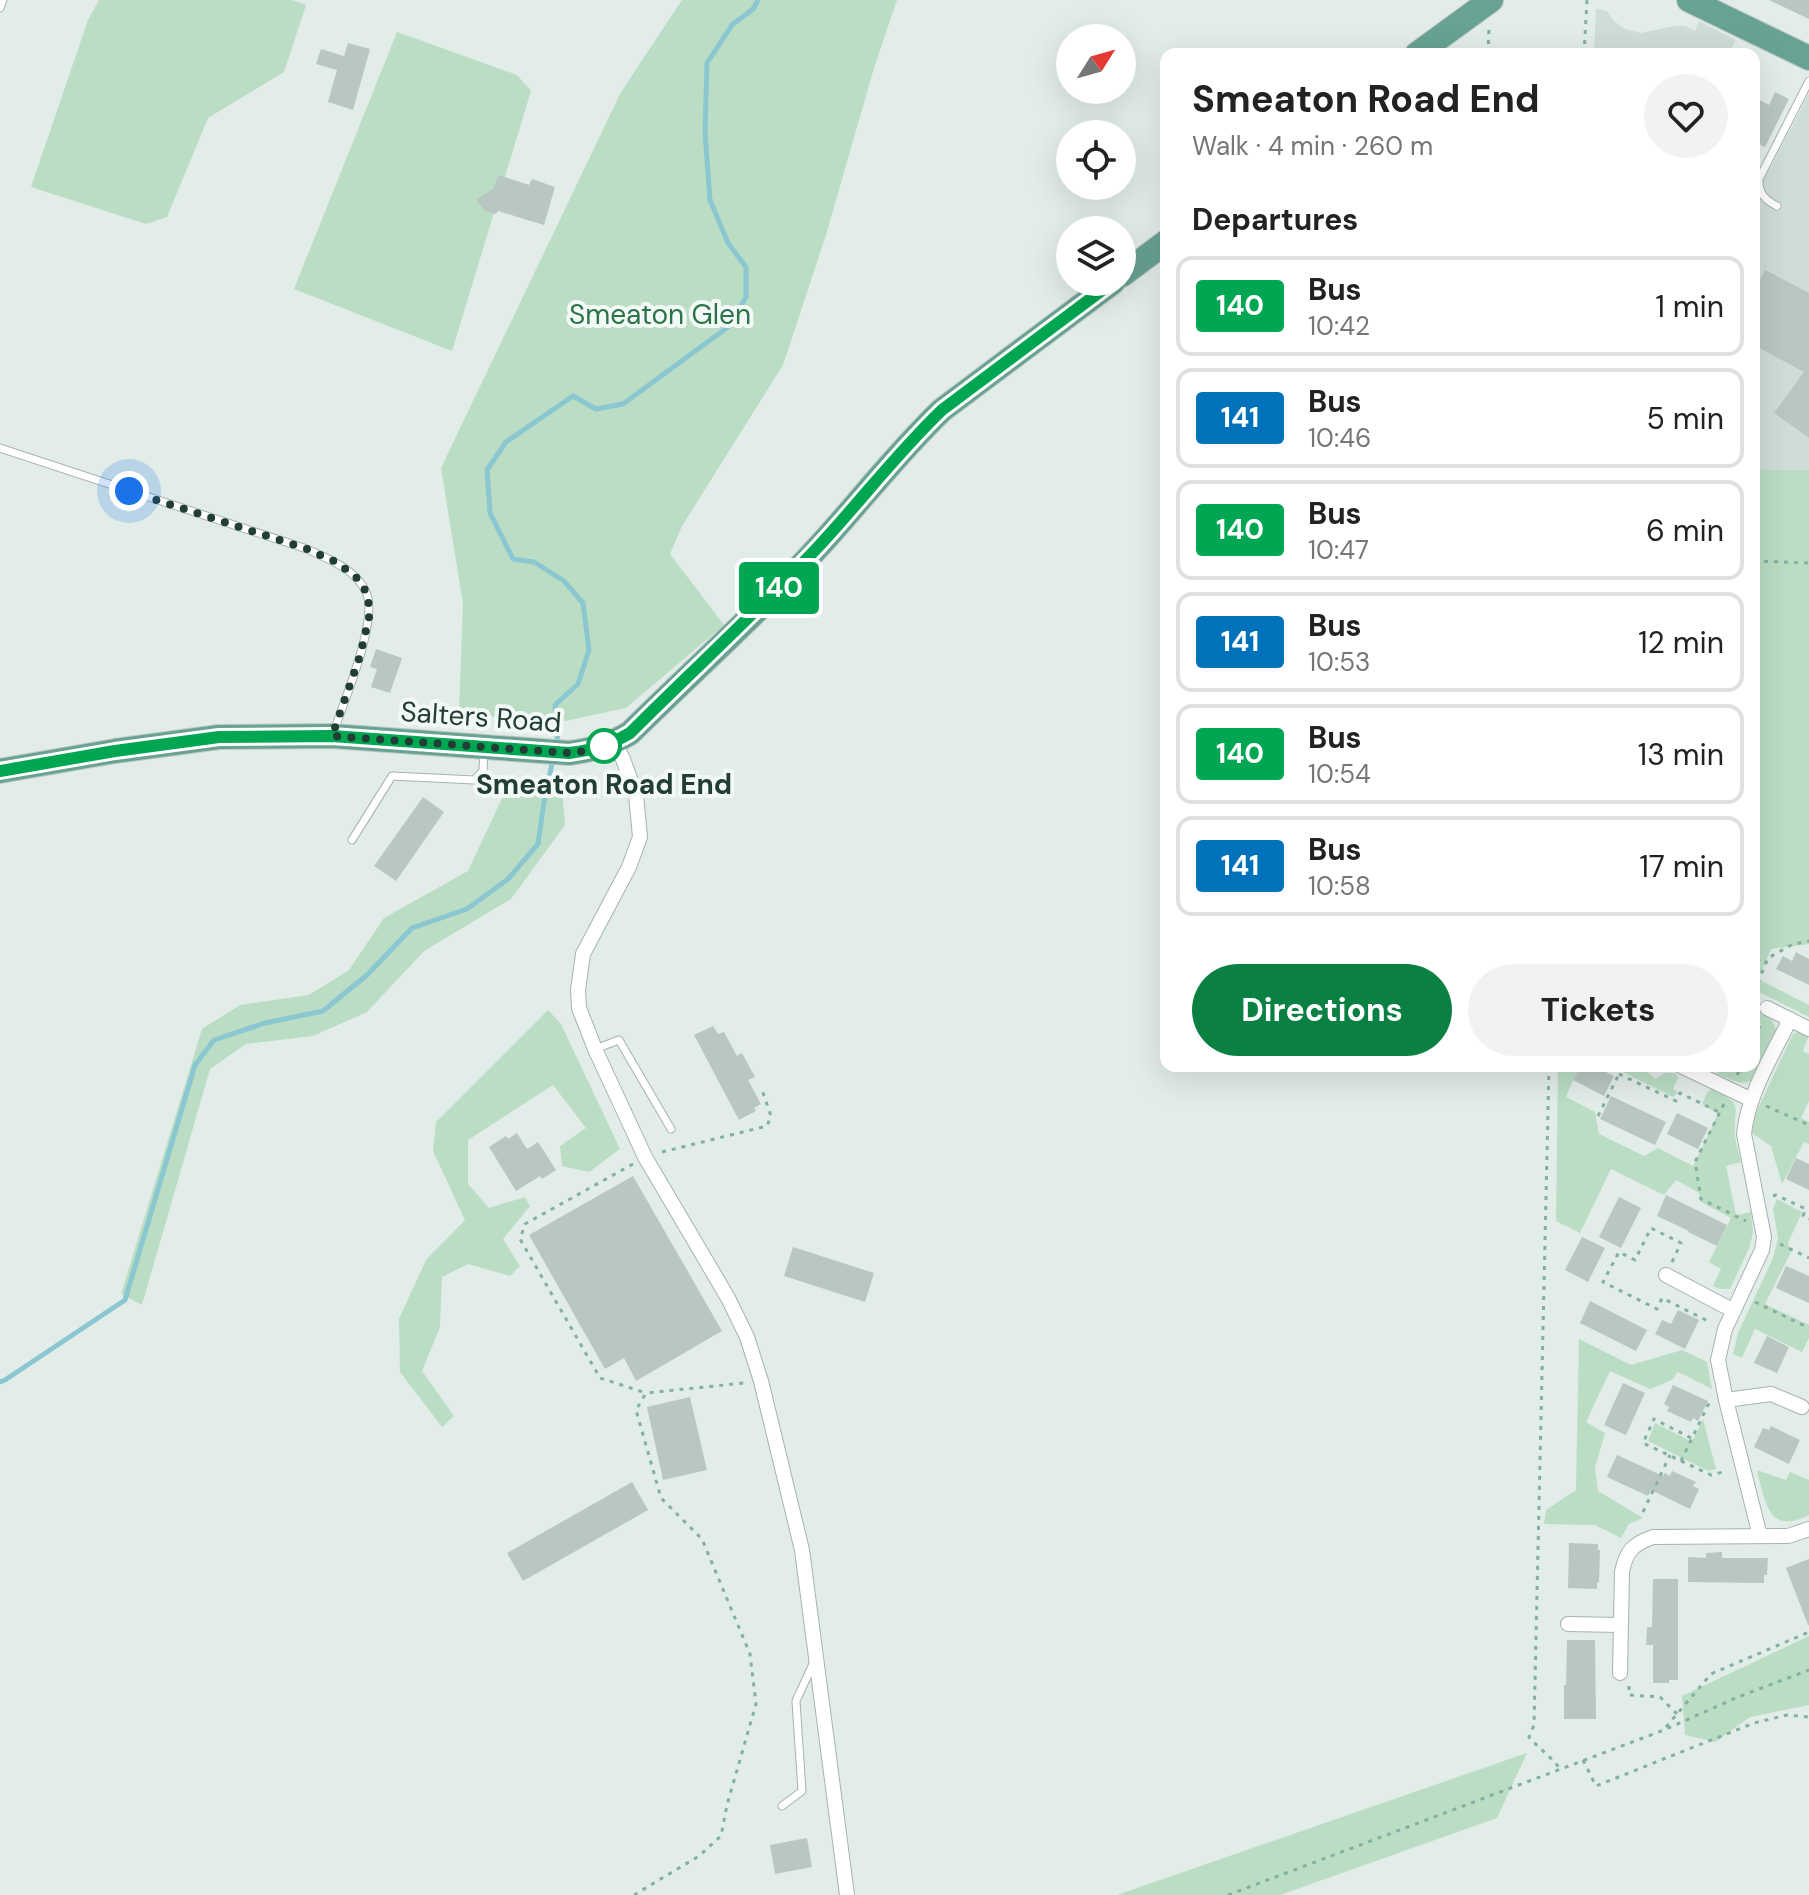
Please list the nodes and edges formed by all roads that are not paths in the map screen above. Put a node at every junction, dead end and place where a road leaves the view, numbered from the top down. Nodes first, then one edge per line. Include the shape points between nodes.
1 (3, 0) edge
2 (1491, 0) edge
3 (1689, 0) edge
4 (0, 8) edge
5 (1425, 48) edge
6 (1809, 58) edge
7 (1809, 81) edge
8 (1760, 177) edge
9 (1760, 190) edge
10 (1777, 206) dead end
11 (1160, 246) edge
12 (1136, 264) edge
13 (1094, 296) edge
14 (0, 448) edge
15 (332, 736) junction
16 (614, 742) junction
17 (484, 748) junction
18 (0, 771) edge
19 (352, 840) dead end
20 (1767, 1008) dead end
21 (1790, 1019) junction
22 (1809, 1029) edge
23 (595, 1049) junction
24 (1694, 1072) edge
25 (1752, 1100) junction
26 (671, 1129) dead end
27 (1666, 1275) dead end
28 (1734, 1311) junction
29 (1726, 1400) junction
30 (1802, 1407) dead end
31 (1809, 1529) edge
32 (1760, 1536) junction
33 (1568, 1624) dead end
34 (1620, 1625) junction
35 (816, 1658) junction
36 (1620, 1673) road end
37 (782, 1806) dead end
38 (847, 1895) edge

1 - 4 lane
2 - 5 main road
3 - 6 main road
7 - 8 lane
9 - 10 lane
11 - 12 main road
13 - 16 main road, Salters Road via 916,434 756,612 630,733
14 - 15 lane via 307,549 356,577 367,593 370,613
15 - 17 main road, Salters Road
15 - 18 main road, Salters Road via 219,737
16 - 17 main road, Salters Road via 569,753
16 - 23 street via 636,795 640,837 583,954 579,1008
17 - 19 lane via 483,771 474,780 392,776
20 - 21 street
21 - 22 street
21 - 25 street
23 - 26 lane via 619,1040
23 - 35 street via 645,1157 747,1337 802,1550
24 - 25 street
25 - 28 street via 1744,1134 1764,1237
27 - 28 street
28 - 29 street via 1718,1360
29 - 30 street via 1771,1394
29 - 32 street
31 - 32 street
32 - 34 street via 1653,1537 1640,1542 1624,1561
33 - 34 street
34 - 36 street
35 - 37 lane via 796,1701 802,1791
35 - 38 street

